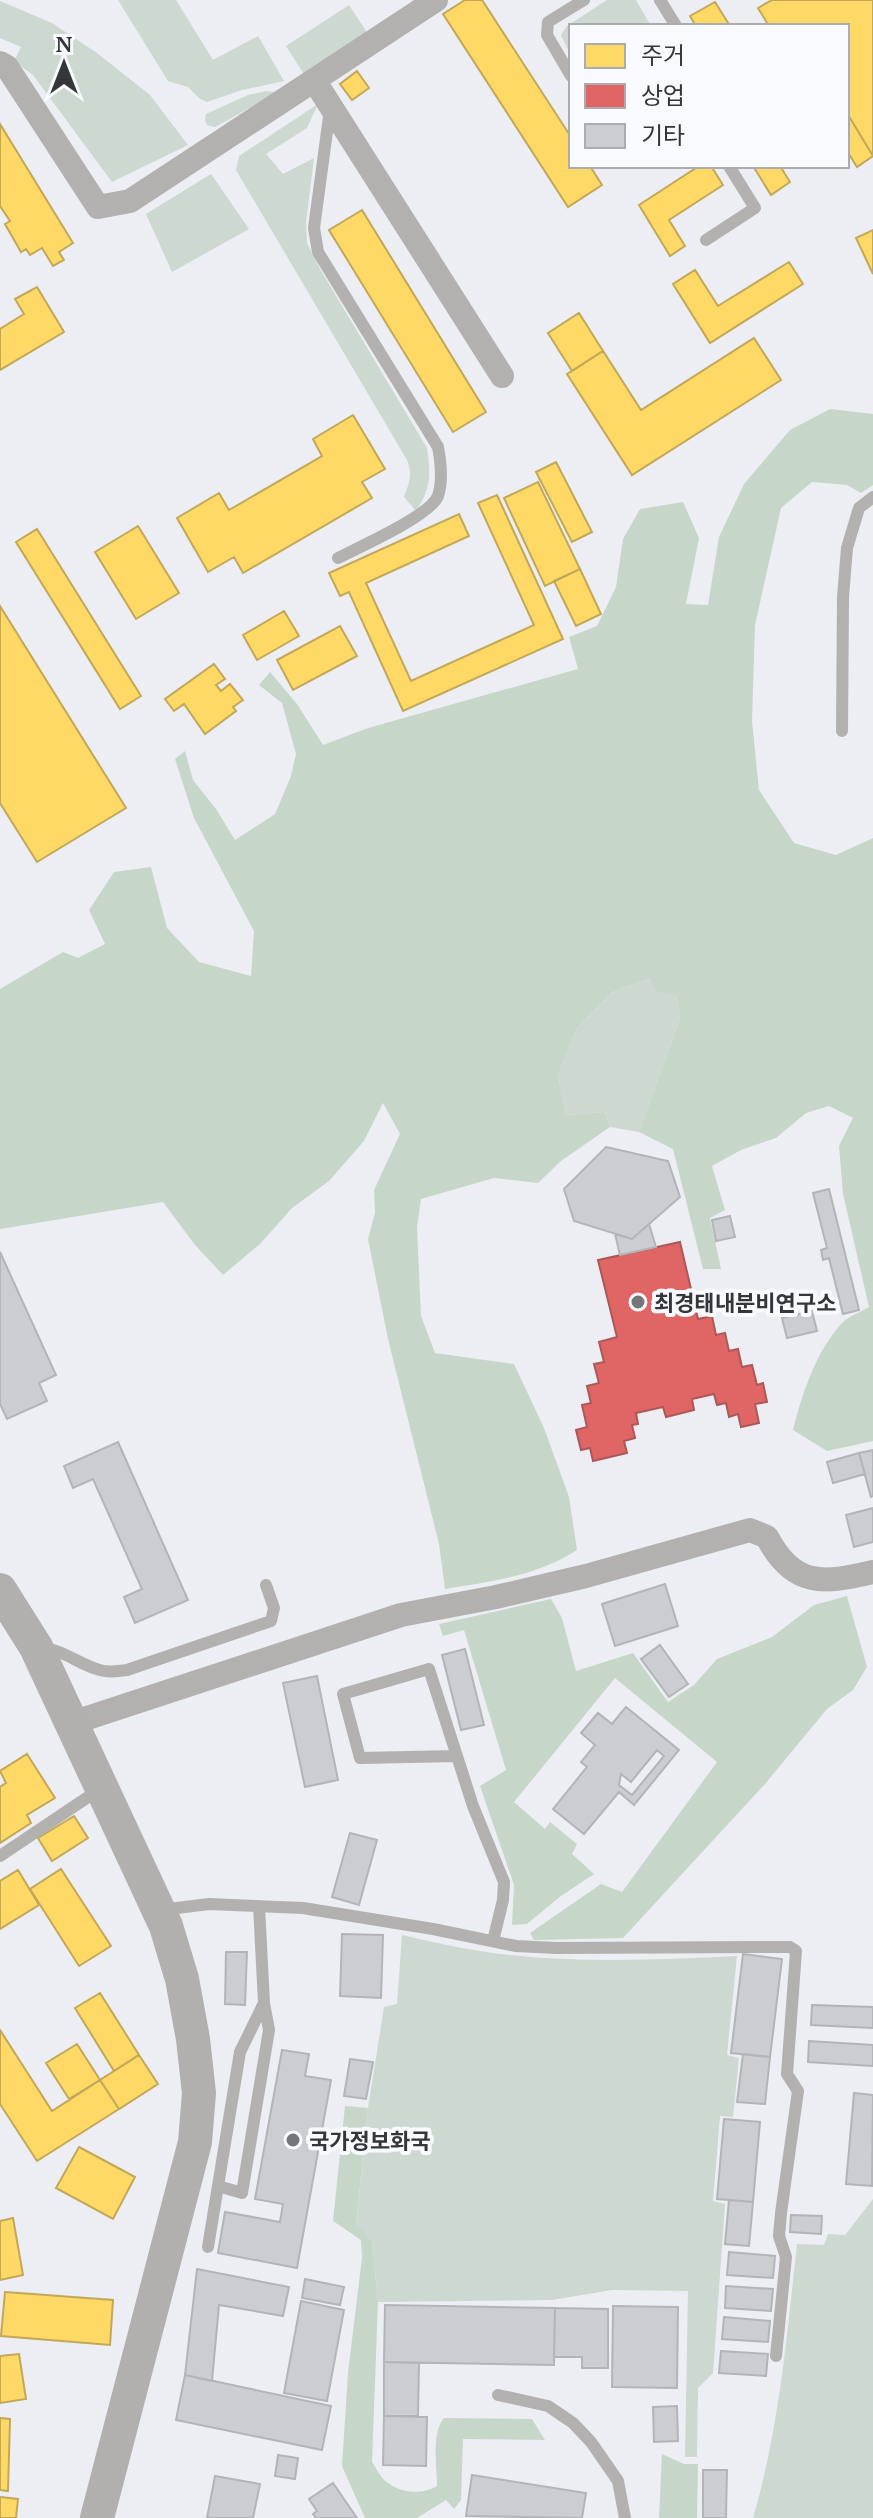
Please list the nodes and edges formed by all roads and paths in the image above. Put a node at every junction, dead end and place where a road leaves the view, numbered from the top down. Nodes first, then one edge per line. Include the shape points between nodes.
1 (436, 0) edge
2 (584, 0) edge
3 (660, 0) edge
4 (675, 24) edge
5 (0, 63) edge
6 (569, 73) edge
7 (314, 80) junction
8 (330, 105) junction
9 (730, 168) edge
10 (706, 240) dead end
11 (502, 376) dead end
12 (873, 497) edge
13 (338, 558) dead end
14 (842, 731) dead end
15 (873, 1572) edge
16 (266, 1585) dead end
17 (0, 1590) edge
18 (36, 1647) junction
19 (69, 1724) junction
20 (457, 1756) junction
21 (100, 1789) junction
22 (0, 1856) edge
23 (259, 1906) junction
24 (158, 1910) junction
25 (493, 1941) junction
26 (264, 2003) junction
27 (218, 2186) junction
28 (208, 2247) dead end
29 (776, 2356) dead end
30 (498, 2395) dead end
31 (97, 2518) edge
32 (625, 2518) edge

1 - 7 street
2 - 6 lane via 548,22 547,35
3 - 4 lane
5 - 7 street via 98,207 130,201
7 - 8 street
8 - 11 street
8 - 13 lane via 314,228 318,252 438,447 441,468 437,499 419,516
9 - 10 lane via 755,208
12 - 14 lane via 859,508 847,548
15 - 19 street via 842,1579 803,1578 775,1553 767,1537 750,1530 586,1576 401,1615
16 - 18 lane via 274,1608 271,1621 127,1670 103,1672 61,1651
17 - 18 street
18 - 19 street
19 - 21 street
20 - 20 lane via 429,1669 343,1694 360,1758
20 - 25 lane via 504,1882
21 - 22 lane
21 - 24 street
23 - 24 lane
23 - 25 lane via 303,1908
23 - 26 lane
24 - 31 street via 182,1979 193,2039 199,2093 195,2142
25 - 29 lane via 556,1948 796,1951 787,2074 798,2091 779,2236 786,2257
26 - 27 lane via 240,2052
26 - 27 lane via 269,2030 242,2193
27 - 28 lane
30 - 32 lane via 548,2406 573,2423 618,2481

